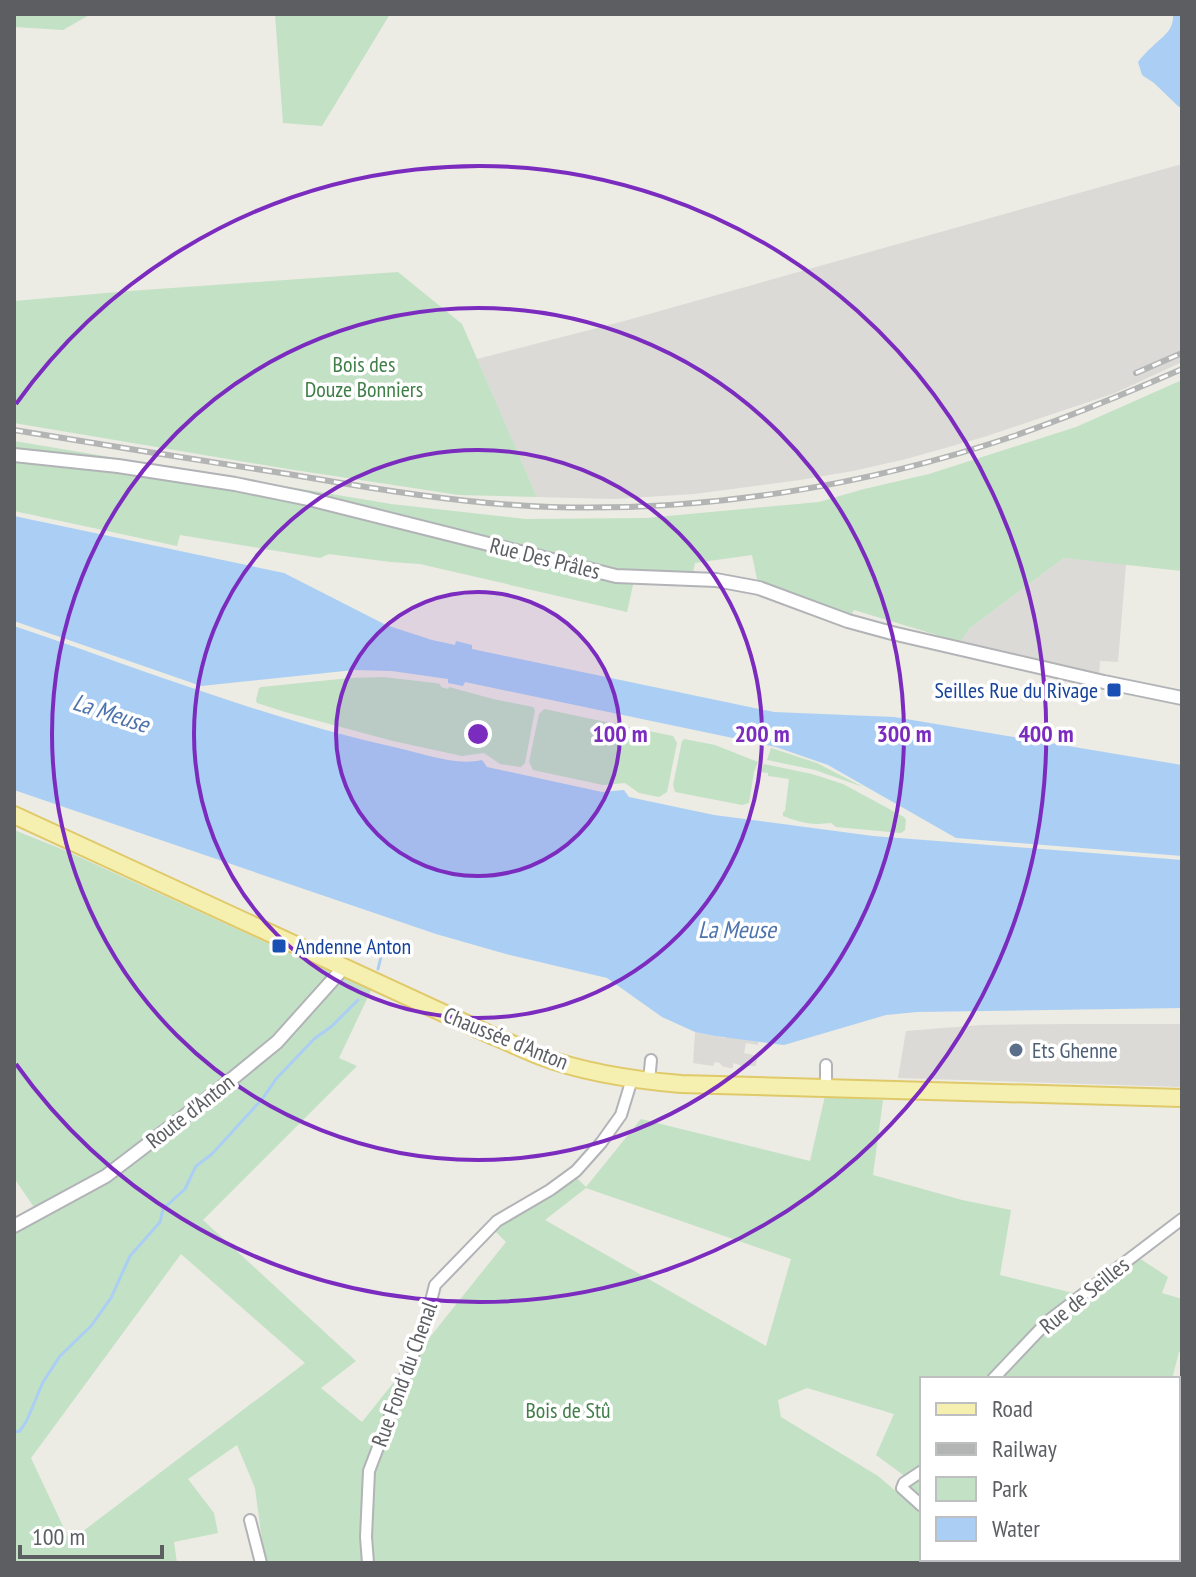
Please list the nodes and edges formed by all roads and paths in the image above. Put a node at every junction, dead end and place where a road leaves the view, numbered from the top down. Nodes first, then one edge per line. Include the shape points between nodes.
1 (14, 455) edge
2 (1182, 698) edge
3 (14, 815) edge
4 (342, 966) junction
5 (651, 1060) dead end
6 (826, 1065) dead end
7 (640, 1080) junction
8 (826, 1087) junction
9 (1182, 1098) edge
10 (1182, 1219) edge
11 (14, 1226) edge
12 (995, 1377) edge
13 (920, 1472) edge
14 (920, 1504) edge
15 (250, 1520) dead end
16 (261, 1563) edge
17 (368, 1563) edge

1 - 2 street, Rue Des Prâles via 250,487 616,576 716,580 759,588 848,621
3 - 4 main road, Chaussée d'Anton
4 - 7 main road, Chaussée d'Anton via 542,1057
4 - 11 street, Route d'Anton via 277,1042 216,1092 106,1176
5 - 7 street, Rue Fond du Chenal
6 - 8 street
7 - 8 main road, Chaussée d'Anton
7 - 17 street, Rue Fond du Chenal via 621,1115 576,1171 497,1221 435,1285 369,1471
8 - 9 main road, Chaussée d'Anton
10 - 12 street, Rue de Seilles via 1048,1321
13 - 14 street via 902,1488
15 - 16 street

